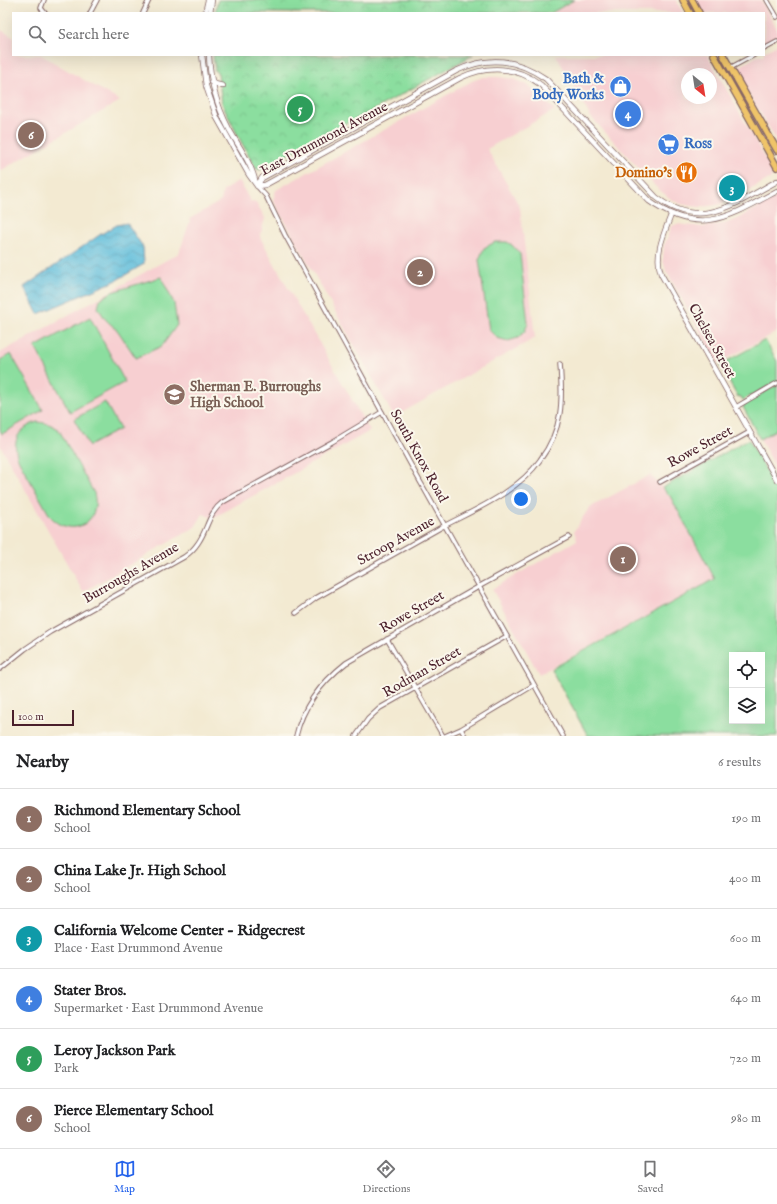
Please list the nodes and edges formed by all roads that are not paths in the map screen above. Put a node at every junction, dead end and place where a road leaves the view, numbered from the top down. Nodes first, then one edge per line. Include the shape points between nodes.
1 (44, 0) edge
2 (97, 0) edge
3 (149, 0) edge
4 (208, 0) edge
5 (212, 0) edge
6 (683, 0) edge
7 (692, 0) edge
8 (767, 0) edge
9 (44, 12) edge
10 (91, 12) edge
11 (143, 12) edge
12 (205, 12) edge
13 (210, 12) edge
14 (689, 12) edge
15 (698, 12) edge
16 (777, 17) edge
17 (777, 42) edge
18 (765, 48) edge
19 (202, 56) edge
20 (207, 56) edge
21 (715, 56) edge
22 (724, 56) edge
23 (752, 56) edge
24 (730, 68) junction
25 (213, 82) junction
26 (223, 86) dead end
27 (777, 150) edge
28 (777, 166) edge
29 (777, 181) edge
30 (257, 186) junction
31 (777, 191) edge
32 (674, 208) junction
33 (671, 215) junction
34 (560, 364) dead end
35 (777, 383) edge
36 (736, 407) junction
37 (382, 412) junction
38 (750, 432) junction
39 (777, 480) edge
40 (660, 482) dead end
41 (445, 526) junction
42 (569, 537) dead end
43 (480, 586) junction
44 (296, 613) dead end
45 (507, 636) junction
46 (387, 638) junction
47 (0, 669) edge
48 (534, 686) junction
49 (416, 688) junction
50 (460, 729) junction
51 (562, 735) edge
52 (296, 736) edge
53 (356, 736) edge
54 (444, 736) edge
55 (465, 736) edge

1 - 9 street via 41,8
2 - 10 street
3 - 11 street
4 - 12 street
5 - 13 street
6 - 14 main road
7 - 15 main road
8 - 16 street
17 - 18 street
19 - 30 street via 206,86 217,118
20 - 25 street
21 - 28 main road
22 - 24 main road
23 - 24 street
24 - 27 main road
25 - 26 street
25 - 30 street via 222,115 254,172
29 - 32 street, East Drummond Avenue via 720,210 700,213
30 - 32 street, East Drummond Avenue via 262,178 456,71 473,64 494,61 524,66 546,79 656,197
30 - 33 street, East Drummond Avenue via 265,185 466,75 484,70 503,69 525,75 541,85 649,201
30 - 37 street, South Knox Road via 266,196
31 - 33 street, East Drummond Avenue via 723,218 696,221
32 - 33 street, Chelsea Street
33 - 36 street, Chelsea Street via 659,251 661,274
34 - 41 street, Stroop Avenue via 561,407 555,432 541,459 510,489
35 - 36 street
36 - 38 street, Chelsea Street
37 - 41 street, South Knox Road
37 - 47 street, Burroughs Avenue via 223,502 214,510 199,542 184,557 50,632
38 - 39 street, Chelsea Street
38 - 40 street, Rowe Street
41 - 43 street, South Knox Road
41 - 44 street, Stroop Avenue via 316,598
42 - 43 street, Rowe Street
43 - 45 street, South Knox Road
43 - 46 street, Rowe Street
45 - 48 street, South Knox Road
45 - 49 street, Rodman Street
46 - 49 street
46 - 52 street, Rowe Street via 346,663 324,682 304,713
48 - 50 street
48 - 51 street, South Knox Road
49 - 53 street, Rodman Street via 374,713
49 - 54 street
50 - 54 street
50 - 55 street

